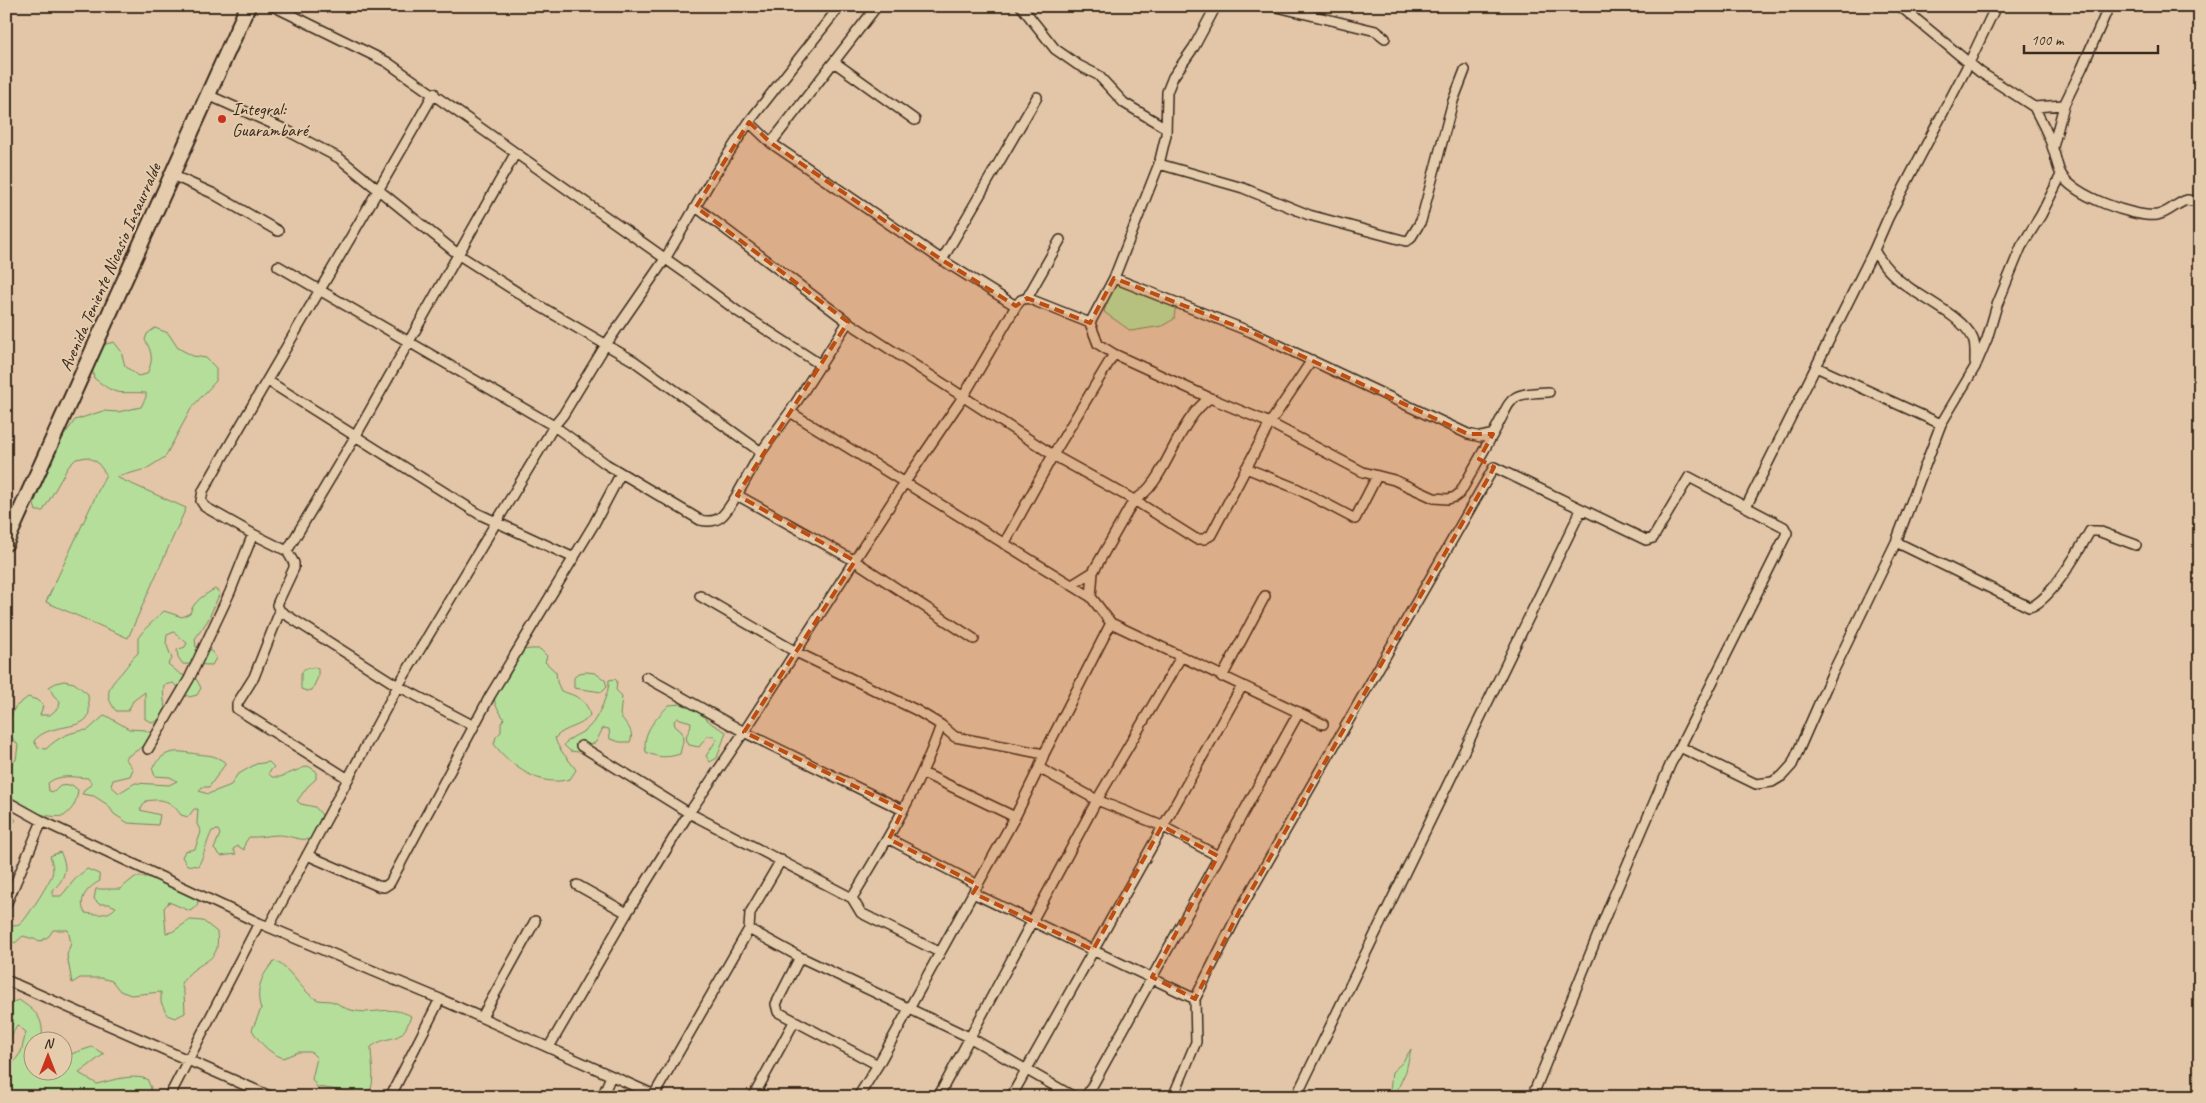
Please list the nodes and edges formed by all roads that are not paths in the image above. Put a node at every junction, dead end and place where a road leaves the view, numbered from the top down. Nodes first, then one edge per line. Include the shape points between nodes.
1 (248, 6) edge
2 (272, 6) edge
3 (840, 6) edge
4 (868, 6) edge
5 (877, 6) edge
6 (1020, 6) edge
7 (1216, 6) edge
8 (1273, 6) edge
9 (1900, 6) edge
10 (1996, 6) edge
11 (2109, 6) edge
12 (866, 20) junction
13 (1385, 38) dead end
14 (834, 62) junction
15 (1969, 63) junction
16 (1465, 70) dead end
17 (434, 94) junction
18 (208, 95) junction
19 (1037, 98) dead end
20 (2064, 105) junction
21 (2034, 107) junction
22 (915, 120) dead end
23 (749, 122) junction
24 (1166, 128) junction
25 (771, 143) junction
26 (2053, 147) junction
27 (515, 154) junction
28 (1158, 164) junction
29 (172, 175) junction
30 (2061, 175) junction
31 (379, 190) junction
32 (2200, 202) edge
33 (696, 207) junction
34 (278, 231) dead end
35 (1060, 240) dead end
36 (1874, 250) junction
37 (459, 255) junction
38 (665, 259) junction
39 (942, 260) junction
40 (278, 266) dead end
41 (1114, 278) junction
42 (321, 290) junction
43 (1027, 298) junction
44 (1016, 306) junction
45 (848, 322) junction
46 (1090, 324) junction
47 (410, 341) junction
48 (605, 346) junction
49 (1114, 354) junction
50 (1312, 360) junction
51 (820, 365) junction
52 (1816, 367) junction
53 (1975, 367) junction
54 (268, 381) junction
55 (1549, 392) dead end
56 (963, 397) junction
57 (1210, 398) junction
58 (790, 412) junction
59 (1270, 423) junction
60 (1941, 424) junction
61 (554, 426) junction
62 (1493, 434) junction
63 (355, 437) junction
64 (761, 452) junction
65 (1053, 455) junction
66 (1480, 459) junction
67 (1494, 467) junction
68 (1246, 468) junction
69 (621, 473) junction
70 (1377, 476) junction
71 (905, 482) junction
72 (737, 495) junction
73 (1134, 500) junction
74 (1746, 507) junction
75 (1581, 510) junction
76 (498, 524) junction
77 (253, 534) junction
78 (1896, 542) junction
79 (6, 544) edge
80 (1004, 544) junction
81 (2136, 545) dead end
82 (287, 552) junction
83 (574, 558) junction
84 (855, 561) junction
85 (1092, 572) junction
86 (1072, 585) junction
87 (700, 596) dead end
88 (1265, 596) dead end
89 (1091, 597) junction
90 (280, 611) junction
91 (1111, 623) junction
92 (974, 639) dead end
93 (796, 652) junction
94 (1182, 657) junction
95 (646, 677) dead end
96 (1222, 677) junction
97 (398, 686) junction
98 (1242, 686) junction
99 (1299, 712) junction
100 (941, 724) junction
101 (1323, 724) dead end
102 (474, 726) junction
103 (744, 732) junction
104 (581, 746) dead end
105 (1680, 747) junction
106 (148, 749) dead end
107 (1044, 754) junction
108 (1039, 768) junction
109 (923, 773) junction
110 (347, 778) junction
111 (1097, 800) junction
112 (6, 801) edge
113 (903, 810) junction
114 (689, 813) junction
115 (1015, 817) junction
116 (42, 821) junction
117 (1162, 826) junction
118 (889, 839) junction
119 (307, 855) junction
120 (1218, 856) junction
121 (781, 860) junction
122 (577, 885) dead end
123 (978, 885) junction
124 (973, 893) junction
125 (852, 898) junction
126 (6, 905) edge
127 (627, 913) junction
128 (535, 920) dead end
129 (1031, 921) junction
130 (264, 924) junction
131 (749, 929) junction
132 (1092, 950) junction
133 (939, 952) junction
134 (800, 957) junction
135 (1152, 977) junction
136 (6, 980) edge
137 (440, 999) junction
138 (1195, 999) junction
139 (908, 1008) junction
140 (482, 1017) junction
141 (794, 1022) junction
142 (969, 1037) junction
143 (549, 1047) junction
144 (188, 1060) junction
145 (878, 1065) junction
146 (1026, 1069) junction
147 (611, 1076) junction
148 (656, 1096) edge
149 (170, 1097) edge
150 (272, 1097) edge
151 (390, 1097) edge
152 (602, 1097) edge
153 (753, 1097) edge
154 (858, 1097) edge
155 (938, 1097) edge
156 (1011, 1097) edge
157 (1074, 1097) edge
158 (1086, 1097) edge
159 (1173, 1097) edge
160 (1296, 1097) edge
161 (1532, 1097) edge

1 - 18 main road, Avenida Teniente Nicasio Insaurralde
2 - 17 street via 387,62
3 - 23 street
4 - 12 street
5 - 12 street
6 - 24 street via 1055,49 1098,75 1124,103
7 - 24 street via 1173,77 1167,92
8 - 13 street via 1376,31
9 - 15 street
10 - 15 street
11 - 20 street
12 - 14 street
14 - 22 street
14 - 25 street
15 - 21 street
15 - 36 street
16 - 28 street via 1453,101 1421,221 1406,241 1309,215 1243,188
17 - 27 street
17 - 31 street
18 - 29 main road, Avenida Teniente Nicasio Insaurralde
18 - 31 street via 339,158
19 - 39 street
20 - 21 street
20 - 26 street
21 - 26 street
23 - 25 street
23 - 33 street
24 - 28 street
25 - 39 street
26 - 30 street
27 - 37 street
27 - 38 street
28 - 41 street
29 - 34 street via 212,193
29 - 79 main road, Avenida Teniente Nicasio Insaurralde
30 - 32 street via 2070,185 2096,199 2138,213 2154,215 2165,213 2187,200
30 - 53 street via 2021,247
31 - 37 street
31 - 42 street
33 - 38 street
33 - 45 street
35 - 43 street
36 - 52 street
36 - 53 street via 1909,288 1968,330 1973,339
37 - 47 street
37 - 48 street
38 - 48 street
38 - 51 street
39 - 44 street
40 - 42 street
41 - 46 street
41 - 50 street via 1251,332
42 - 47 street
42 - 54 street
43 - 44 street
43 - 46 street
44 - 56 street
45 - 51 street
45 - 56 street
46 - 49 street via 1098,344
47 - 61 street
47 - 63 street
48 - 61 street
48 - 64 street via 641,366
49 - 57 street
49 - 65 street
50 - 59 street
50 - 62 street via 1468,434 1481,437
51 - 58 street
52 - 60 street
52 - 74 street
53 - 60 street
54 - 63 street
54 - 77 street via 201,495 205,507
55 - 62 street via 1524,392 1514,397
56 - 65 street
56 - 71 street
57 - 59 street
57 - 73 street via 1195,410 1158,475 1144,494
58 - 64 street
58 - 71 street
59 - 68 street
59 - 70 street via 1363,472
60 - 78 street
61 - 69 street
61 - 76 street
62 - 66 street
63 - 76 street
63 - 82 street
64 - 72 street
65 - 73 street
65 - 80 street
66 - 67 street
66 - 70 street via 1455,498 1434,498
67 - 75 street
67 - 138 street via 1240,910
68 - 70 street via 1298,489 1355,518
68 - 73 street via 1211,535 1204,539 1196,539
69 - 72 street via 705,522 720,520
69 - 83 street
71 - 80 street
71 - 84 street
72 - 84 street
73 - 85 street
74 - 75 street via 1689,477 1650,540
74 - 105 street via 1780,522 1787,533
75 - 160 street
76 - 83 street
76 - 97 street
77 - 82 street
77 - 106 street via 189,679
78 - 81 street via 2028,606 2038,601 2059,580 2090,531
78 - 105 street via 1792,764 1782,776 1772,782 1756,784
80 - 86 street
82 - 90 street via 294,568 277,605
83 - 102 street
84 - 92 street
84 - 93 street
85 - 86 street
85 - 89 street
86 - 89 street
87 - 93 street
88 - 96 street
89 - 91 street
90 - 97 street
90 - 110 street via 254,677 237,709
91 - 94 street
91 - 107 street
93 - 100 street
93 - 103 street
94 - 96 street
94 - 111 street
95 - 103 street
96 - 98 street
97 - 102 street
97 - 110 street
98 - 99 street
98 - 117 street
99 - 101 street
99 - 120 street
100 - 107 street via 955,737
100 - 109 street
102 - 119 street via 390,883 378,886
103 - 113 street
103 - 114 street
104 - 114 street
105 - 161 street via 1614,896
107 - 108 street
108 - 111 street
108 - 115 street
109 - 113 street
109 - 115 street
110 - 119 street
111 - 117 street
111 - 129 street
112 - 116 street
113 - 118 street
114 - 121 street
114 - 127 street
115 - 123 street
116 - 126 street
116 - 130 street
117 - 120 street
117 - 132 street
118 - 123 street
118 - 125 street
119 - 130 street
120 - 135 street
121 - 125 street
121 - 131 street via 750,913
122 - 127 street
123 - 124 street
124 - 129 street
124 - 133 street
125 - 133 street via 861,913
127 - 143 street
128 - 140 street
129 - 132 street
129 - 142 street
130 - 137 street
130 - 144 street
131 - 134 street
131 - 148 street
132 - 135 street
132 - 146 street
133 - 139 street
134 - 139 street
134 - 141 street via 776,1004 778,1012
135 - 138 street
135 - 158 street
136 - 144 street
137 - 140 street
137 - 151 street
138 - 159 street via 1196,1042
139 - 142 street
139 - 145 street
140 - 143 street
141 - 145 street
141 - 153 street
142 - 146 street
142 - 155 street
143 - 147 street
144 - 149 street
144 - 150 street
145 - 154 street
146 - 156 street
146 - 157 street
147 - 148 street
147 - 152 street

